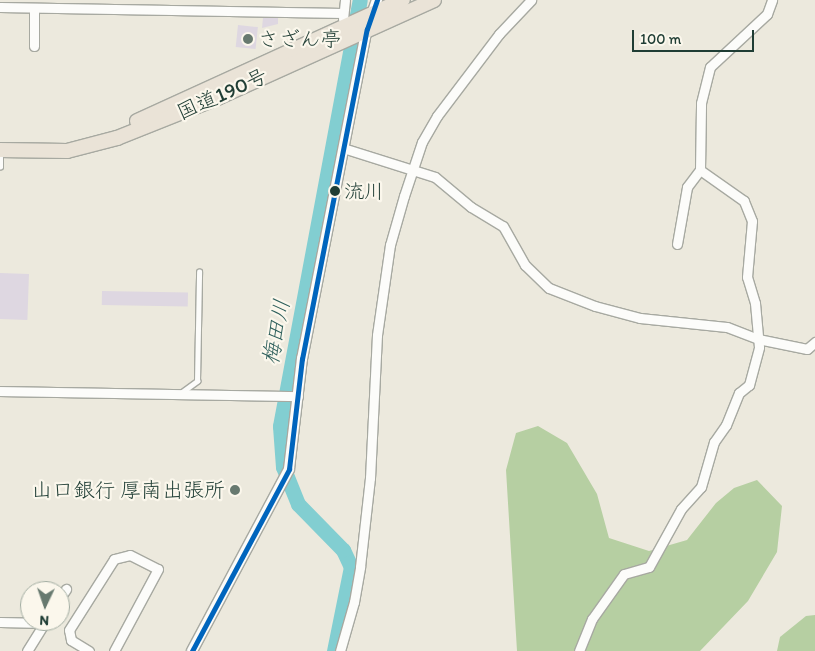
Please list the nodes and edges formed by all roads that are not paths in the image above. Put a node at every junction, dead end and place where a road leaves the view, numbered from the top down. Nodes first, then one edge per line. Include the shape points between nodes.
1 (346, 0) edge
2 (402, 0) edge
3 (434, 0) edge
4 (531, 0) edge
5 (772, 0) edge
6 (0, 7) edge
7 (34, 8) junction
8 (368, 18) edge
9 (346, 28) junction
10 (34, 46) dead end
11 (0, 143) edge
12 (343, 148) junction
13 (0, 150) edge
14 (0, 167) edge
15 (413, 168) junction
16 (700, 170) junction
17 (677, 244) dead end
18 (198, 272) dead end
19 (758, 339) junction
20 (815, 342) edge
21 (0, 391) edge
22 (178, 394) junction
23 (288, 396) junction
24 (0, 622) edge
25 (20, 622) edge
26 (39, 631) edge
27 (78, 649) edge
28 (26, 651) edge
29 (89, 651) edge
30 (114, 651) edge
31 (192, 651) edge
32 (340, 651) edge
33 (579, 651) edge

1 - 9 street
2 - 8 highway, 国道190号
3 - 8 highway, 国道190号
4 - 15 street via 498,34 451,96 422,142
5 - 16 street via 767,14 710,67 701,103
6 - 7 street
7 - 9 street
7 - 10 street
8 - 9 highway, 国道190号
8 - 12 street
9 - 11 highway, 国道190号 via 97,137 60,143
9 - 13 highway, 国道190号 via 208,101 108,141 67,150
12 - 15 street
12 - 23 street via 302,359
13 - 14 lane
15 - 19 street via 435,177 471,207 503,226 526,265 549,288 595,306 640,318 727,327
15 - 32 street via 390,245 378,335 370,478 360,567
16 - 17 street via 687,187
16 - 19 street via 744,201 752,221 747,277 755,303
18 - 22 lane via 197,381
19 - 20 street via 808,348
19 - 33 street via 749,385 739,393 726,425 714,442 701,487 681,509 649,567 624,574 592,619
21 - 22 street
22 - 23 street
23 - 31 street via 289,469
24 - 25 street
26 - 28 street
27 - 29 street
27 - 30 street via 69,630 114,559 130,555 158,569

